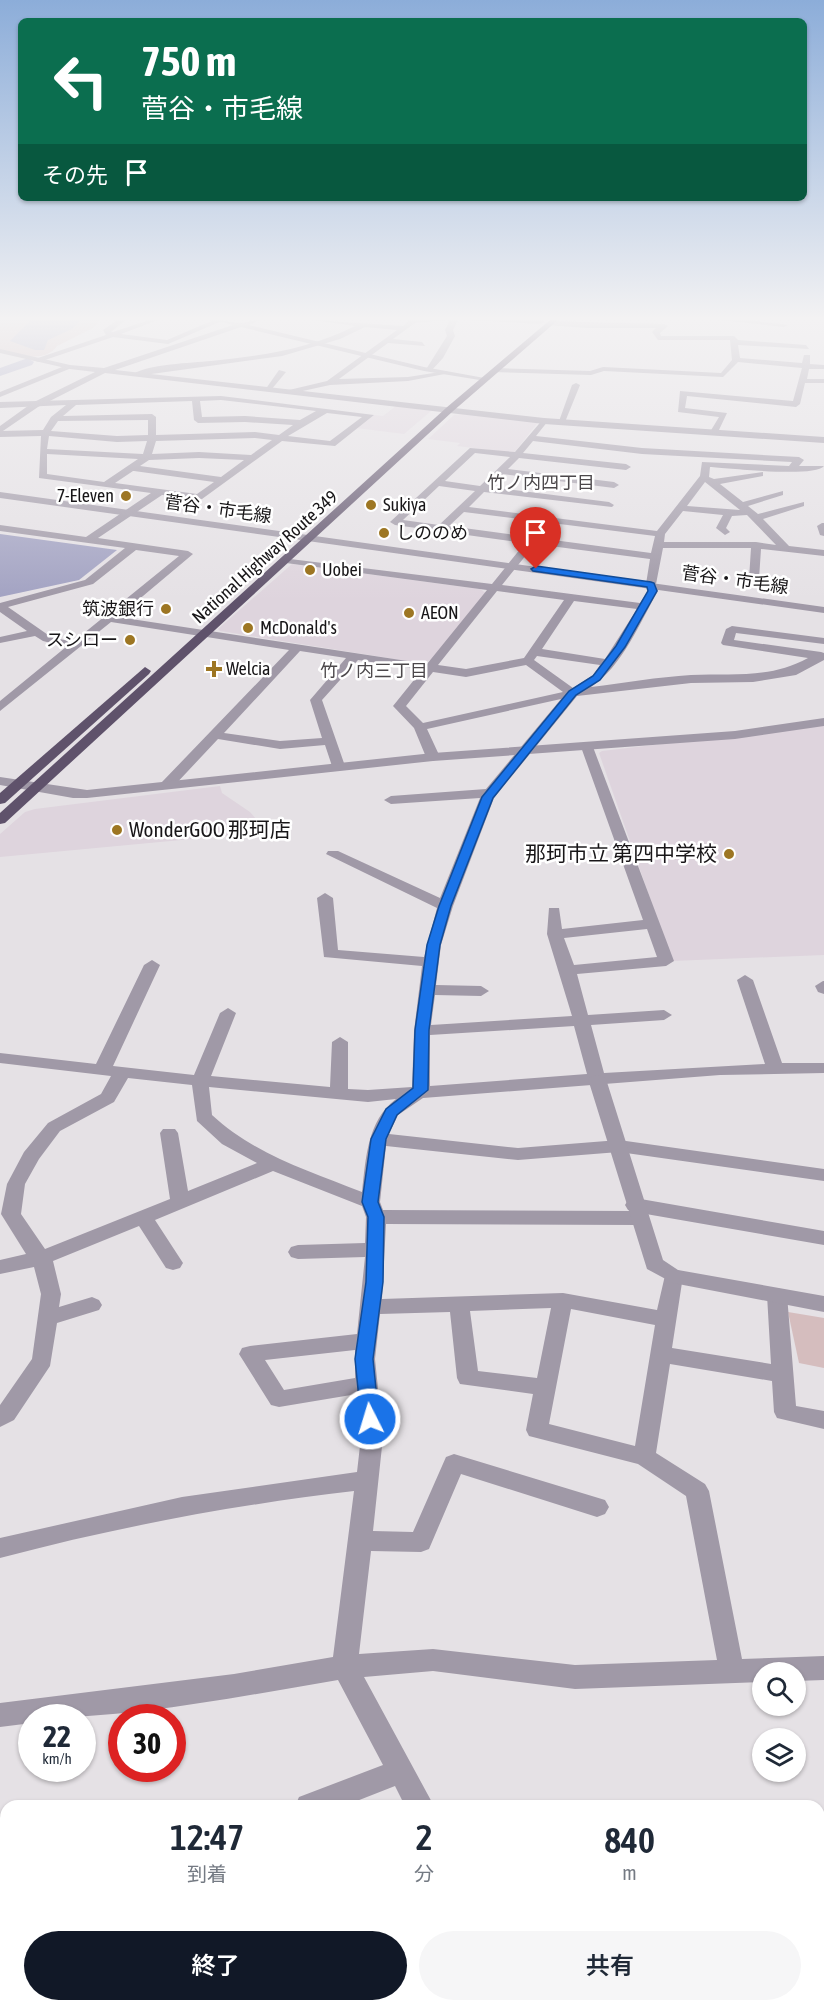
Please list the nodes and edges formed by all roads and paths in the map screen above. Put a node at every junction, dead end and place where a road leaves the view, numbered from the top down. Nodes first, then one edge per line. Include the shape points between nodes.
1 (24, 414) edge
2 (60, 414) edge
3 (153, 414) edge
4 (197, 414) edge
5 (318, 414) edge
6 (360, 414) edge
7 (441, 414) edge
8 (441, 414) edge
9 (480, 414) edge
10 (564, 414) edge
11 (713, 414) edge
12 (152, 417) junction
13 (54, 418) junction
14 (96, 418) junction
15 (220, 420) junction
16 (544, 421) junction
17 (561, 422) junction
18 (301, 423) junction
19 (0, 432) edge
20 (45, 433) junction
21 (719, 433) junction
22 (222, 435) junction
23 (89, 437) junction
24 (202, 437) junction
25 (282, 438) junction
26 (529, 438) junction
27 (152, 439) junction
28 (824, 440) edge
29 (642, 451) junction
30 (43, 452) junction
31 (516, 454) junction
32 (199, 455) junction
33 (719, 456) junction
34 (147, 457) junction
35 (253, 458) junction
36 (705, 464) junction
37 (626, 467) junction
38 (820, 467) dead end
39 (134, 468) junction
40 (792, 469) junction
41 (500, 471) junction
42 (709, 479) junction
43 (223, 480) junction
44 (436, 483) junction
45 (107, 484) junction
46 (614, 485) junction
47 (482, 489) junction
48 (160, 492) junction
49 (780, 493) dead end
50 (0, 495) edge
51 (801, 504) dead end
52 (609, 505) junction
53 (742, 505) junction
54 (682, 508) junction
55 (462, 509) junction
56 (128, 513) junction
57 (729, 513) junction
58 (753, 515) junction
59 (548, 520) junction
60 (603, 526) junction
61 (824, 526) edge
62 (0, 528) edge
63 (442, 528) junction
64 (726, 532) dead end
65 (824, 533) edge
66 (298, 536) junction
67 (312, 538) junction
68 (659, 539) junction
69 (87, 541) junction
70 (532, 541) junction
71 (756, 545) junction
72 (133, 547) junction
73 (785, 548) junction
74 (824, 553) edge
75 (655, 557) junction
76 (286, 560) junction
77 (513, 566) junction
78 (753, 579) dead end
79 (651, 584) junction
80 (496, 587) junction
81 (571, 597) junction
82 (0, 607) edge
83 (644, 607) junction
84 (824, 610) edge
85 (110, 619) junction
86 (36, 632) junction
87 (190, 632) junction
88 (204, 634) junction
89 (0, 640) edge
90 (824, 640) edge
91 (76, 646) junction
92 (297, 648) junction
93 (532, 656) junction
94 (822, 656) edge
95 (354, 657) junction
96 (608, 663) junction
97 (430, 669) junction
98 (573, 693) junction
99 (0, 707) edge
100 (824, 722) edge
101 (420, 727) junction
102 (215, 735) junction
103 (330, 741) junction
104 (587, 747) junction
105 (524, 752) junction
106 (433, 757) junction
107 (338, 766) junction
108 (0, 781) edge
109 (18, 784) junction
110 (167, 785) junction
111 (36, 788) junction
112 (492, 793) junction
113 (0, 800) edge
114 (391, 800) dead end
115 (0, 820) edge
116 (333, 854) dead end
117 (325, 898) dead end
118 (445, 906) junction
119 (554, 911) dead end
120 (654, 924) junction
121 (555, 934) junction
122 (431, 963) junction
123 (152, 965) dead end
124 (568, 970) junction
125 (745, 980) dead end
126 (428, 990) junction
127 (482, 991) dead end
128 (228, 1013) dead end
129 (664, 1015) dead end
130 (580, 1019) junction
131 (422, 1030) junction
132 (340, 1042) dead end
133 (0, 1058) edge
134 (102, 1068) junction
135 (775, 1068) junction
136 (824, 1068) edge
137 (123, 1071) junction
138 (597, 1079) junction
139 (200, 1081) junction
140 (421, 1090) junction
141 (339, 1094) junction
142 (169, 1133) dead end
143 (378, 1139) junction
144 (619, 1146) junction
145 (273, 1164) junction
146 (824, 1175) edge
147 (180, 1202) junction
148 (373, 1209) junction
149 (637, 1211) junction
150 (144, 1218) junction
151 (824, 1238) edge
152 (375, 1250) junction
153 (298, 1252) dead end
154 (42, 1258) junction
155 (173, 1263) dead end
156 (0, 1267) edge
157 (673, 1276) junction
158 (777, 1295) junction
159 (562, 1300) junction
160 (459, 1304) junction
161 (824, 1304) edge
162 (92, 1305) dead end
163 (371, 1307) junction
164 (49, 1318) junction
165 (666, 1319) junction
166 (367, 1341) junction
167 (660, 1354) junction
168 (782, 1374) junction
169 (367, 1384) junction
170 (546, 1387) junction
171 (0, 1418) edge
172 (824, 1420) edge
173 (644, 1457) junction
174 (366, 1479) junction
175 (597, 1507) dead end
176 (359, 1542) junction
177 (0, 1548) edge
178 (345, 1667) junction
179 (824, 1668) edge
180 (732, 1671) junction
181 (0, 1715) edge
182 (401, 1771) junction
183 (325, 1800) edge
184 (417, 1800) edge

1 - 19 street
2 - 13 street
3 - 12 street
4 - 15 street via 198,420
5 - 18 street
6 - 25 street via 370,415 332,444
7 - 66 highway, National Highway Route 349
8 - 67 highway, National Highway Route 349
9 - 16 street
10 - 17 street
11 - 21 street via 723,415
12 - 14 street
12 - 27 street
13 - 14 street
13 - 20 street
14 - 23 street
15 - 18 street
15 - 22 street
16 - 17 street
16 - 26 street
17 - 21 street
18 - 25 street
19 - 20 street
20 - 23 street
20 - 30 street
21 - 28 street
21 - 33 street
22 - 24 street
22 - 25 street
23 - 27 street
24 - 27 street
24 - 32 street
25 - 35 street
26 - 29 street
26 - 31 street
27 - 34 street
29 - 33 street
29 - 37 street
30 - 34 street
30 - 45 street via 42,476
31 - 37 street
31 - 41 street
31 - 44 street via 472,450
32 - 34 street
32 - 35 street
33 - 36 street
33 - 40 street via 799,460
34 - 39 street
35 - 43 street
36 - 40 street
36 - 42 street
37 - 46 street
38 - 40 street
39 - 43 street
39 - 45 street
40 - 42 street
41 - 46 street
41 - 47 street
42 - 53 street
42 - 54 street
43 - 48 street via 199,497
44 - 47 street
44 - 63 street via 395,522
45 - 48 street
46 - 52 street
47 - 52 street
47 - 55 street
48 - 56 street
49 - 53 street
50 - 56 street, 菅谷・市毛線
51 - 58 street
52 - 60 street
53 - 58 street
54 - 57 street
54 - 68 street
55 - 59 street
55 - 63 street
56 - 66 street, 菅谷・市毛線
56 - 69 street
57 - 58 street
57 - 64 street via 721,528
58 - 73 street
59 - 60 street
59 - 70 street
60 - 68 street
61 - 65 street
62 - 69 street
63 - 70 street
66 - 67 street, 菅谷・市毛線
66 - 87 highway, National Highway Route 349
67 - 76 highway, National Highway Route 349
67 - 77 street, 菅谷・市毛線
68 - 71 street
68 - 75 street
69 - 72 street
70 - 75 street
70 - 77 street
71 - 73 street
71 - 78 street
72 - 82 street via 89,582
72 - 85 street via 188,554
73 - 74 street
75 - 79 street
76 - 80 street
76 - 88 highway, National Highway Route 349
77 - 79 street, 菅谷・市毛線
77 - 80 street
79 - 83 street via 653,591
79 - 84 street, 菅谷・市毛線
80 - 81 street
80 - 97 street
81 - 83 street
81 - 93 street
82 - 86 street
83 - 96 street
85 - 87 street
85 - 91 street
86 - 89 street
86 - 91 street
87 - 88 street
87 - 109 highway, National Highway Route 349
88 - 92 street
88 - 111 highway, National Highway Route 349
90 - 94 street
90 - 94 street via 732,629 726,643
91 - 99 street
92 - 95 street
92 - 102 street
93 - 96 street
93 - 97 street via 466,673
93 - 98 street
94 - 98 street via 792,672 753,678 691,679
95 - 97 street
95 - 103 street via 316,700
96 - 98 street via 597,678
97 - 101 street via 399,706
98 - 101 street
98 - 105 street
100 - 104 street via 735,735
101 - 106 street
102 - 103 street via 280,745
102 - 110 street
103 - 107 street
104 - 105 street
104 - 120 street
105 - 106 street
105 - 112 street
106 - 107 street
107 - 110 street
108 - 109 street
109 - 111 street
109 - 113 highway, National Highway Route 349
110 - 111 street via 73,794
111 - 115 highway, National Highway Route 349
112 - 114 street
112 - 118 street via 487,797
116 - 118 street
117 - 122 street via 330,954
118 - 122 street
119 - 121 street
120 - 121 street
120 - 124 street via 666,961
121 - 124 street
122 - 126 street
123 - 134 street
124 - 130 street
125 - 135 street
126 - 127 street
126 - 131 street
128 - 139 street
129 - 130 street
130 - 131 street
130 - 138 street
131 - 140 street
132 - 141 street
133 - 134 street
134 - 137 street
135 - 136 street
135 - 138 street
137 - 139 street
137 - 154 street via 108,1098 54,1127 31,1156 16,1184 11,1214
138 - 140 street
138 - 144 street
139 - 141 street
139 - 145 street via 203,1117 228,1140
140 - 141 street via 368,1096
140 - 143 street via 391,1112
142 - 147 street
143 - 144 street via 518,1154
143 - 148 street
144 - 146 street
144 - 149 street
145 - 147 street
145 - 148 street
147 - 150 street
148 - 149 street
148 - 152 street
149 - 151 street
149 - 157 street via 654,1264
150 - 154 street
150 - 155 street
152 - 153 street
152 - 163 street
154 - 156 street
154 - 164 street via 51,1294
157 - 158 street
157 - 165 street
158 - 161 street
158 - 168 street
159 - 160 street
159 - 165 street
159 - 170 street
160 - 163 street
160 - 170 street via 468,1378
162 - 164 street
163 - 166 street
164 - 171 street via 42,1360
165 - 167 street
166 - 169 street
166 - 169 street via 250,1354 279,1399
167 - 168 street
167 - 173 street
168 - 172 street via 785,1412
169 - 174 street via 372,1437
170 - 173 street via 537,1430
173 - 180 street via 697,1491
174 - 176 street
174 - 177 street via 278,1490 49,1534
175 - 176 street via 454,1463 421,1542
176 - 178 street
178 - 180 street via 433,1660 575,1677
178 - 181 street via 234,1686
178 - 182 street
179 - 180 street
182 - 183 street
182 - 184 street

